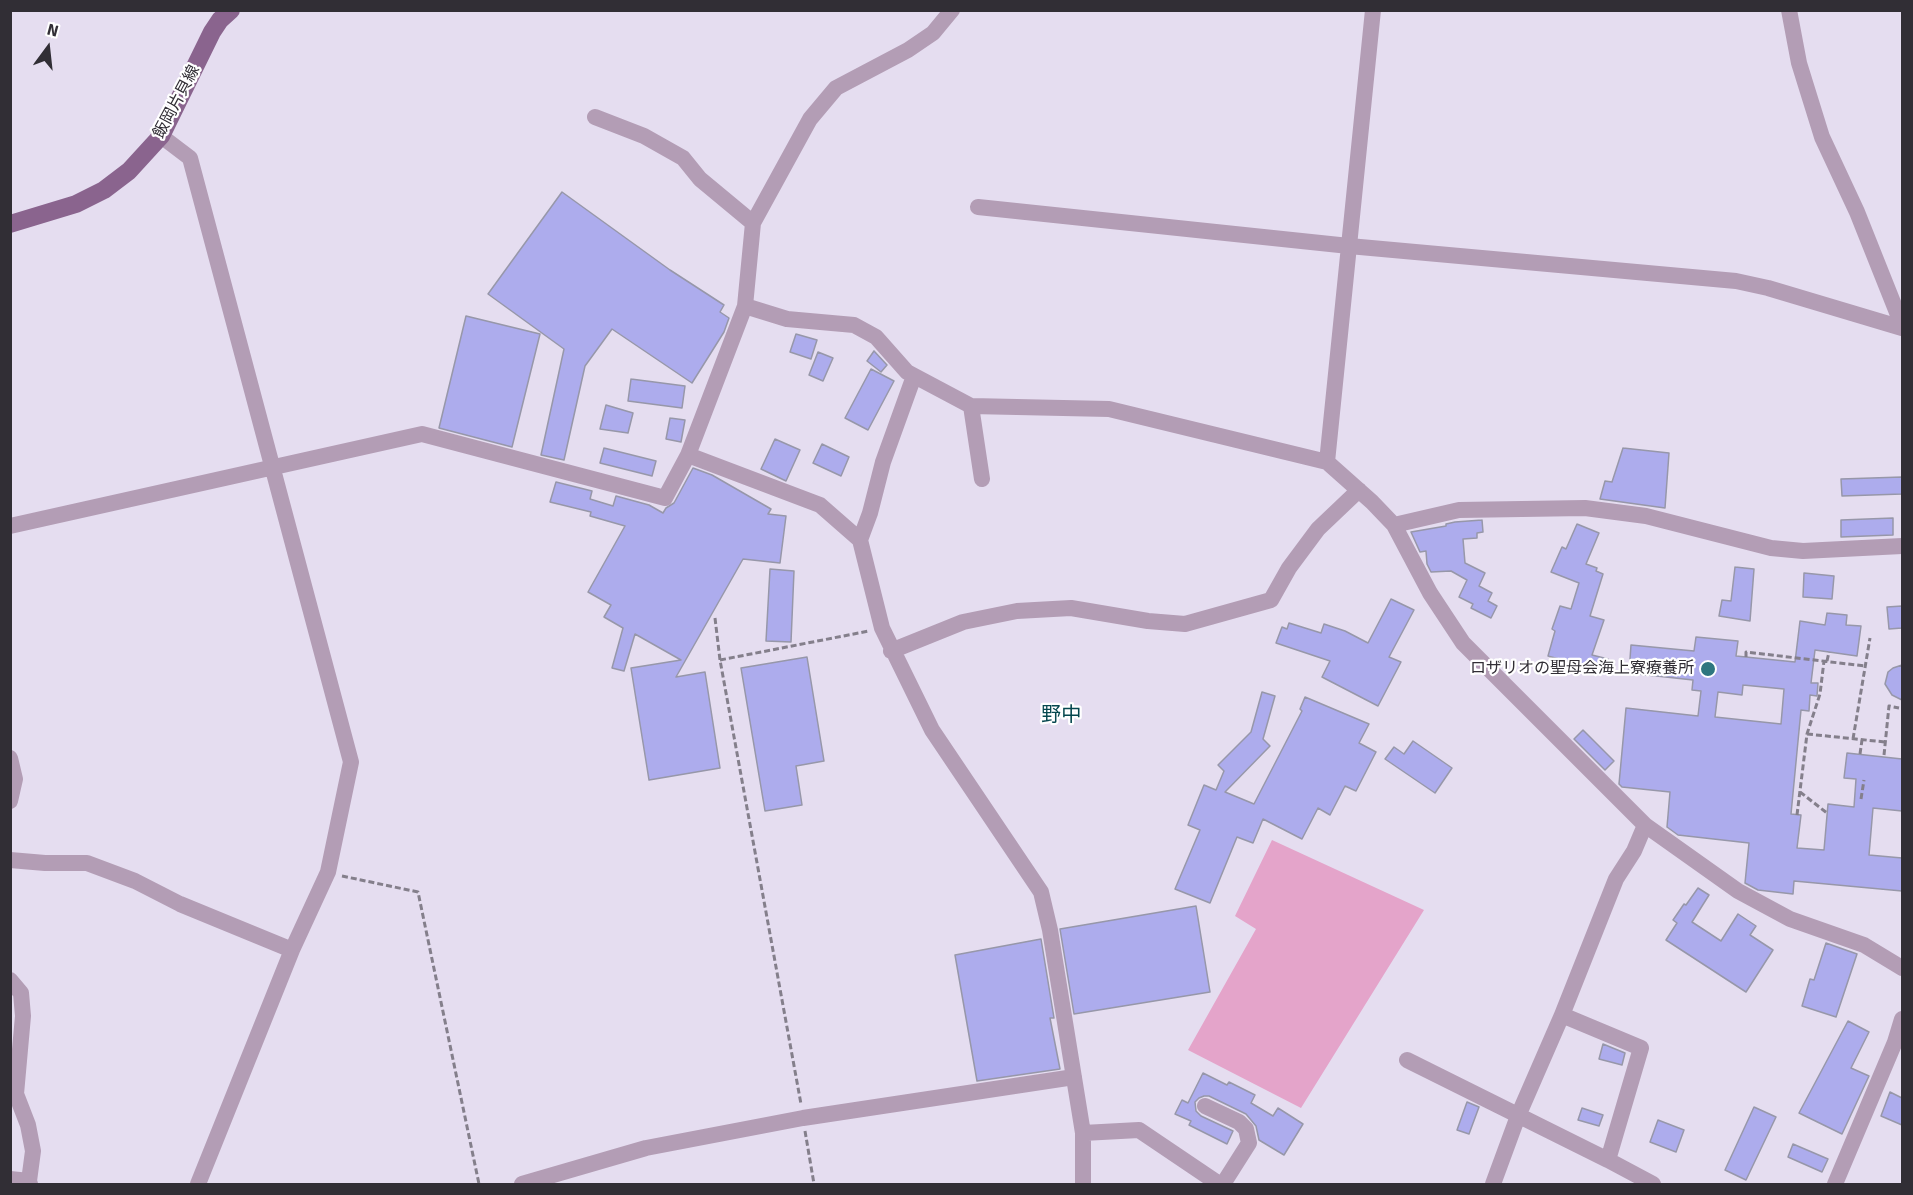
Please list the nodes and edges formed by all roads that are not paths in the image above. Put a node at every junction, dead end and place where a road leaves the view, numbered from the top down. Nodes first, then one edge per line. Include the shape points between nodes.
1 (231, 10) edge
2 (952, 10) edge
3 (1373, 10) edge
4 (1789, 10) edge
5 (595, 117) dead end
6 (161, 136) junction
7 (978, 207) dead end
8 (753, 223) junction
9 (10, 224) edge
10 (1349, 246) junction
11 (745, 306) junction
12 (1902, 327) edge
13 (914, 376) junction
14 (970, 406) junction
15 (688, 455) junction
16 (1327, 462) junction
17 (273, 468) junction
18 (982, 479) dead end
19 (1359, 490) junction
20 (1394, 525) junction
21 (10, 526) edge
22 (860, 540) junction
23 (1902, 546) edge
24 (891, 651) junction
25 (10, 758) edge
26 (10, 801) edge
27 (1645, 825) junction
28 (10, 860) edge
29 (291, 950) junction
30 (1902, 968) edge
31 (10, 980) edge
32 (1562, 1015) junction
33 (1902, 1019) edge
34 (1407, 1060) dead end
35 (1074, 1077) junction
36 (1205, 1106) dead end
37 (1518, 1116) junction
38 (1083, 1133) junction
39 (1608, 1160) junction
40 (10, 1179) edge
41 (30, 1183) edge
42 (198, 1185) edge
43 (522, 1185) edge
44 (1083, 1185) edge
45 (1221, 1185) edge
46 (1493, 1185) edge
47 (1653, 1185) edge
48 (1835, 1185) edge

1 - 6 main road, 飯岡片貝線 via 212,32
2 - 8 street via 933,33 908,50 836,88 810,119
3 - 10 street
4 - 12 street via 1799,63 1822,137 1857,212
5 - 8 street via 644,136 683,158 700,179
6 - 9 main road, 飯岡片貝線 via 129,171 104,190 76,204
6 - 17 street via 190,158
7 - 10 street
8 - 11 street
10 - 12 street via 1736,281
10 - 16 street
11 - 13 street via 788,319 854,326 876,337
11 - 15 street
13 - 14 street
13 - 22 street
14 - 16 street via 1109,409
14 - 18 street
15 - 17 street via 665,498 422,434
15 - 22 street via 820,505
16 - 19 street
17 - 21 street
17 - 29 street via 351,762 328,872
19 - 20 street
19 - 24 street via 1318,529 1271,600 1185,624 1071,608 1017,611 963,622
20 - 23 street via 1459,510 1585,508 1646,516 1771,548 1803,551
20 - 27 street via 1430,593 1463,643
22 - 24 street
24 - 35 street via 932,730 1041,892
25 - 26 street via 15,778
27 - 30 street via 1738,891 1790,920 1864,945
27 - 32 street via 1616,879
28 - 29 street via 87,863
29 - 42 street
31 - 41 street via 21,993 23,1016 16,1094 33,1151
32 - 37 street
32 - 39 street via 1641,1048
33 - 48 street
34 - 37 street
35 - 38 street
35 - 43 street via 803,1118 646,1148
36 - 45 street via 1239,1122 1246,1129 1249,1143
37 - 39 street
37 - 46 street
38 - 44 street
38 - 45 street via 1139,1130
39 - 47 street
40 - 41 street

